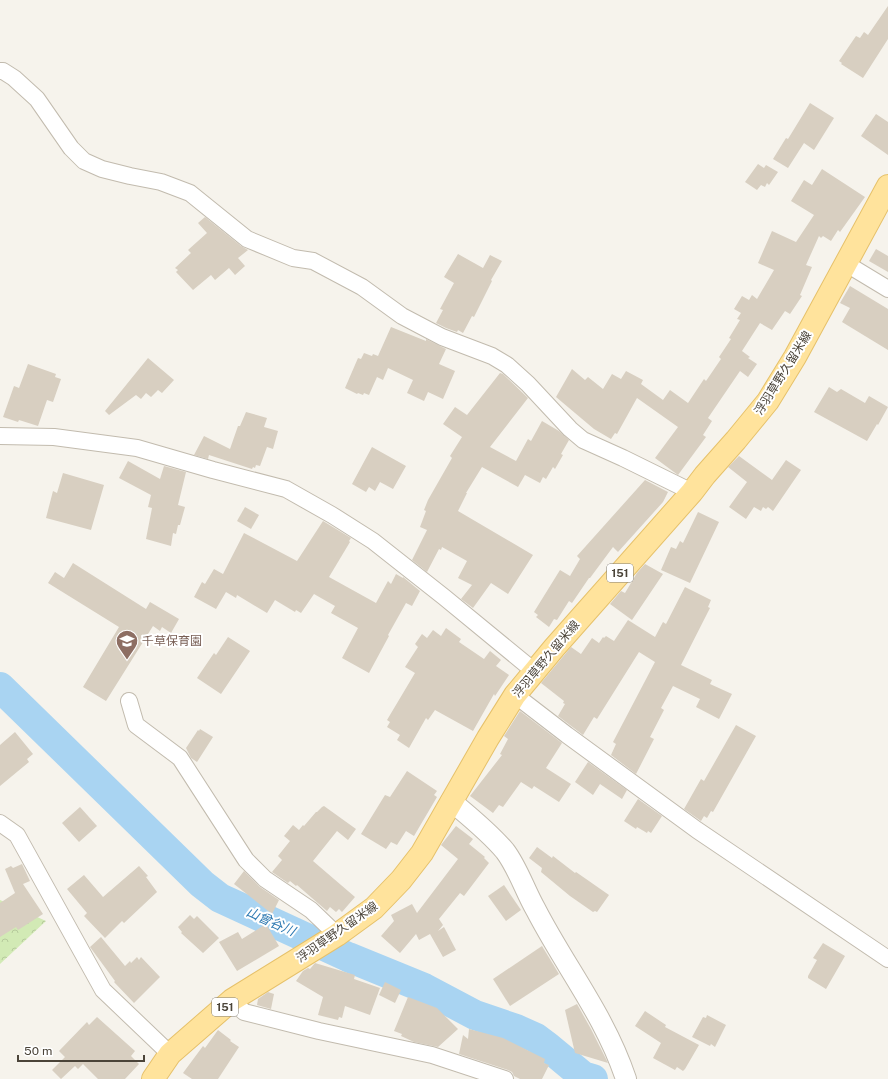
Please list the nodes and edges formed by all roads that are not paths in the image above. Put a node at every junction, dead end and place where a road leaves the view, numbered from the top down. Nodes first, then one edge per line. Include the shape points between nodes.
1 (0, 71) edge
2 (888, 186) edge
3 (845, 263) junction
4 (888, 289) edge
5 (0, 436) edge
6 (692, 492) junction
7 (534, 671) junction
8 (515, 695) junction
9 (129, 701) dead end
10 (452, 801) junction
11 (0, 823) edge
12 (333, 938) junction
13 (888, 959) edge
14 (232, 1000) junction
15 (170, 1054) junction
16 (625, 1075) edge
17 (153, 1079) edge
18 (505, 1079) edge

1 - 6 street via 14,78 37,99 71,148 84,161 102,169 161,182 190,193 247,238 293,258 313,261 362,287 402,316 442,337 507,364 583,440
2 - 3 main road, 浮羽草野久留米線 / 151
3 - 4 street
3 - 6 main road, 浮羽草野久留米線 / 151 via 795,357 768,400
5 - 7 street via 54,437 137,448 286,489 373,541
6 - 7 main road, 浮羽草野久留米線 / 151
7 - 8 main road, 浮羽草野久留米線 / 151
8 - 10 main road, 浮羽草野久留米線 / 151
8 - 13 street via 697,830
9 - 12 street via 136,726 180,758 246,860 265,879 311,910
10 - 12 main road, 浮羽草野久留米線 / 151 via 422,853 401,880 374,908
10 - 16 street via 491,835 506,853 536,911 593,1005
11 - 15 street via 17,835 103,990
12 - 14 main road, 浮羽草野久留米線 / 151
14 - 15 main road, 浮羽草野久留米線 / 151
14 - 18 street via 244,1012 432,1055
15 - 17 main road, 浮羽草野久留米線 / 151

